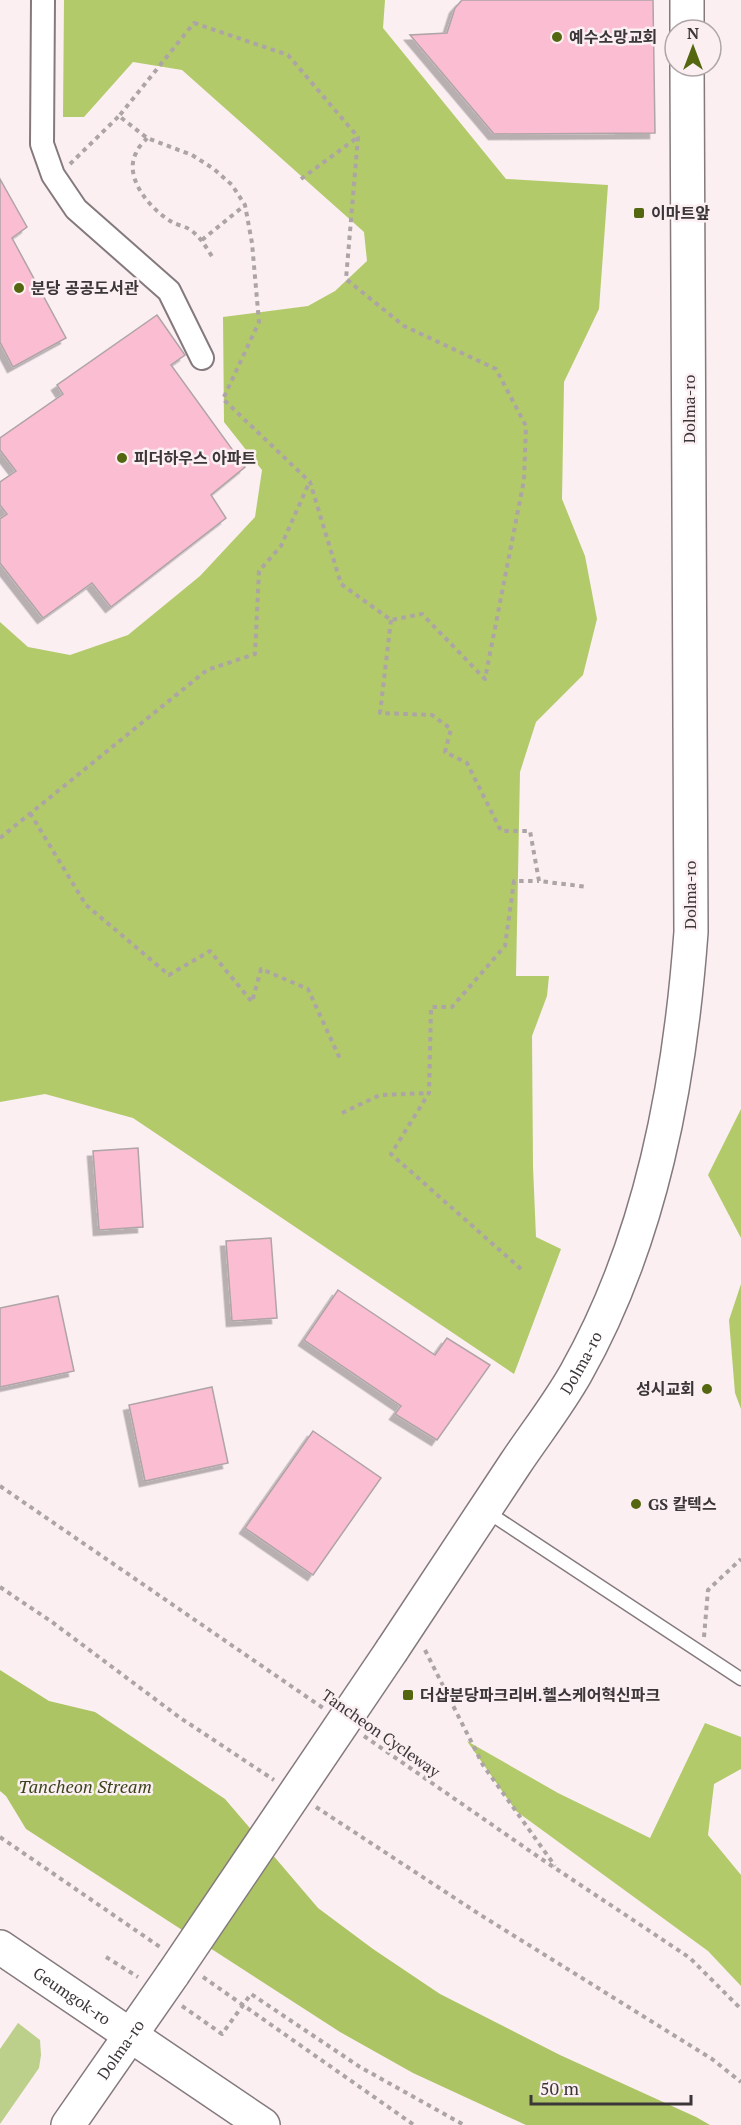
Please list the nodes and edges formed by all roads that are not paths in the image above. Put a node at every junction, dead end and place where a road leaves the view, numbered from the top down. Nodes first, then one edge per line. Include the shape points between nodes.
1 (43, 0) edge
2 (687, 0) edge
3 (687, 18) edge
4 (687, 78) edge
5 (202, 358) dead end
6 (485, 1510) junction
7 (741, 1678) edge
8 (0, 1947) edge
9 (130, 2035) junction
10 (68, 2125) edge
11 (263, 2125) edge

1 - 5 street via 42,144 53,175 76,209 111,232 169,291
2 - 3 main road
4 - 6 main road, Dolma-ro via 691,932 680,1040 650,1190 605,1314 575,1374
6 - 7 lane
6 - 9 main road, Dolma-ro, bridge
8 - 9 main road, Geumgok-ro
9 - 10 main road, Dolma-ro
9 - 11 main road, Geumgok-ro

